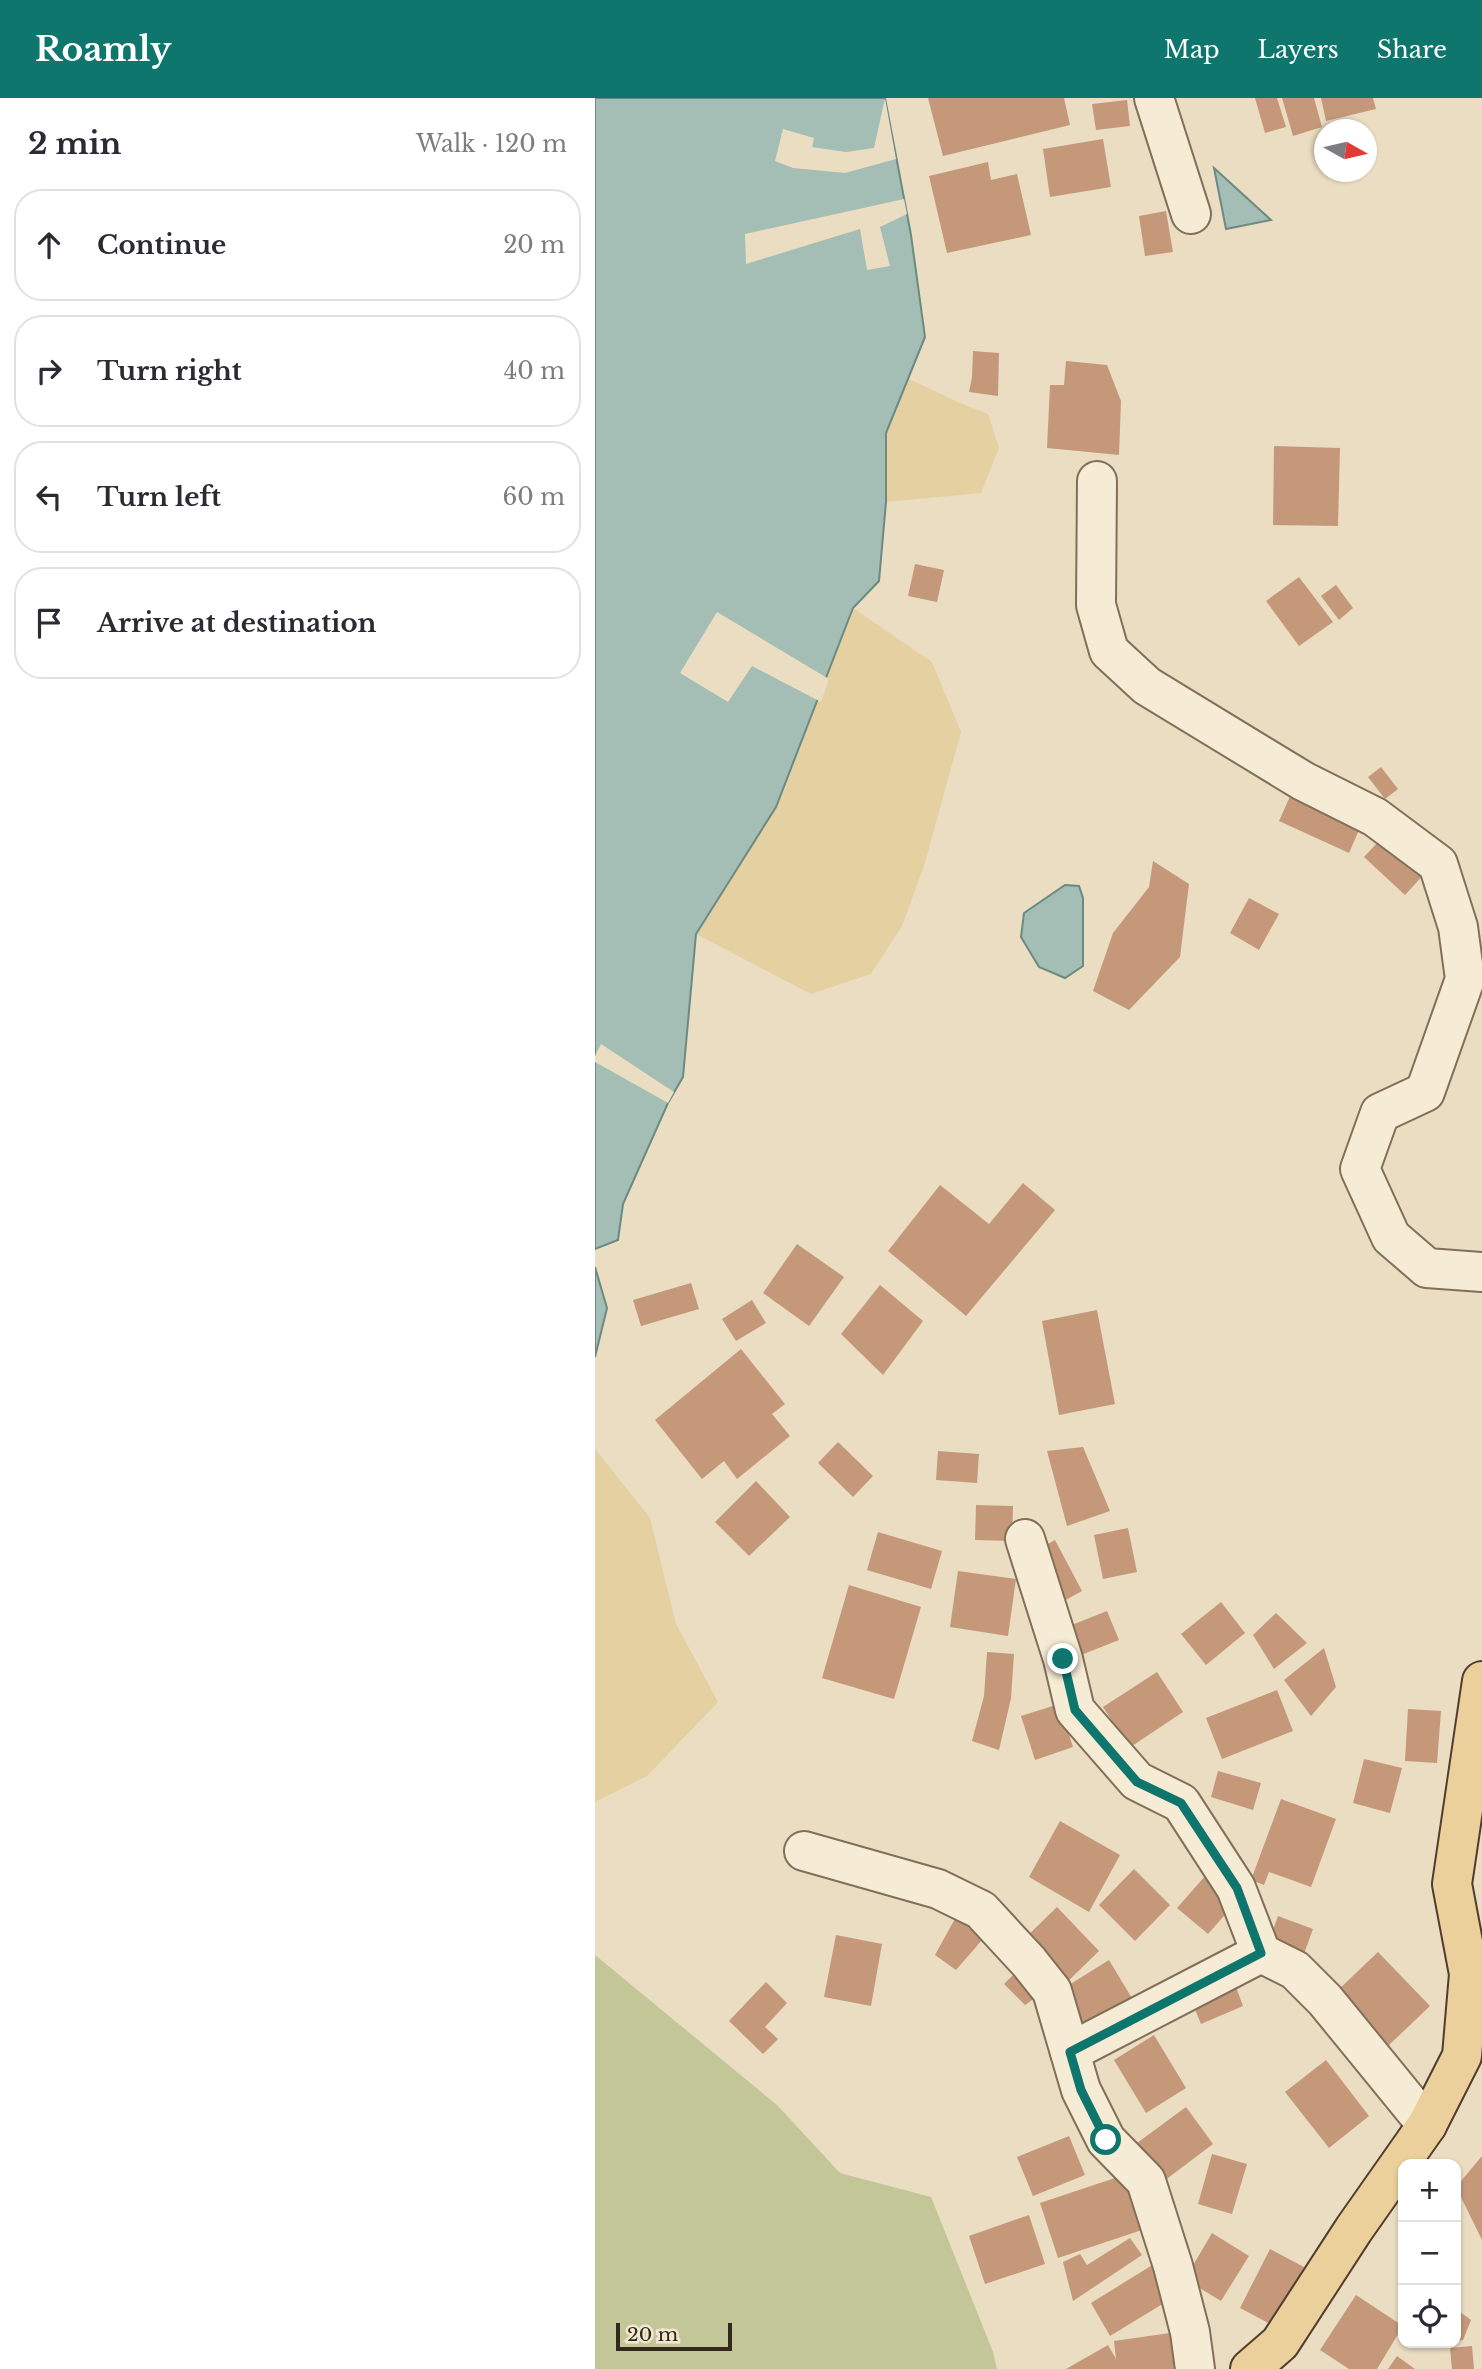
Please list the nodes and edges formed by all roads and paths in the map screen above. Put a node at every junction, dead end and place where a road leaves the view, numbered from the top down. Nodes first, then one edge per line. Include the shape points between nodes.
1 (1154, 98) edge
2 (1191, 214) dead end
3 (1097, 481) dead end
4 (1482, 1272) edge
5 (1025, 1539) dead end
6 (1482, 1681) edge
7 (804, 1851) dead end
8 (1261, 1953) junction
9 (1070, 2052) junction
10 (1427, 2125) junction
11 (1195, 2369) edge
12 (1250, 2369) edge

1 - 2 street
3 - 4 street via 1096,605 1109,651 1147,686 1303,781 1375,817 1439,864 1458,927 1465,979 1425,1092 1380,1113 1360,1169 1391,1237 1427,1268
5 - 8 street via 1075,1710 1137,1782 1181,1803 1237,1888
6 - 10 main road via 1452,1884 1469,1974 1462,2056
7 - 9 street via 938,1889 981,1910 1052,1991
8 - 9 street
8 - 10 street via 1295,1970 1325,2000
9 - 11 street via 1081,2090 1106,2140 1146,2181 1173,2266
10 - 12 main road via 1280,2343

